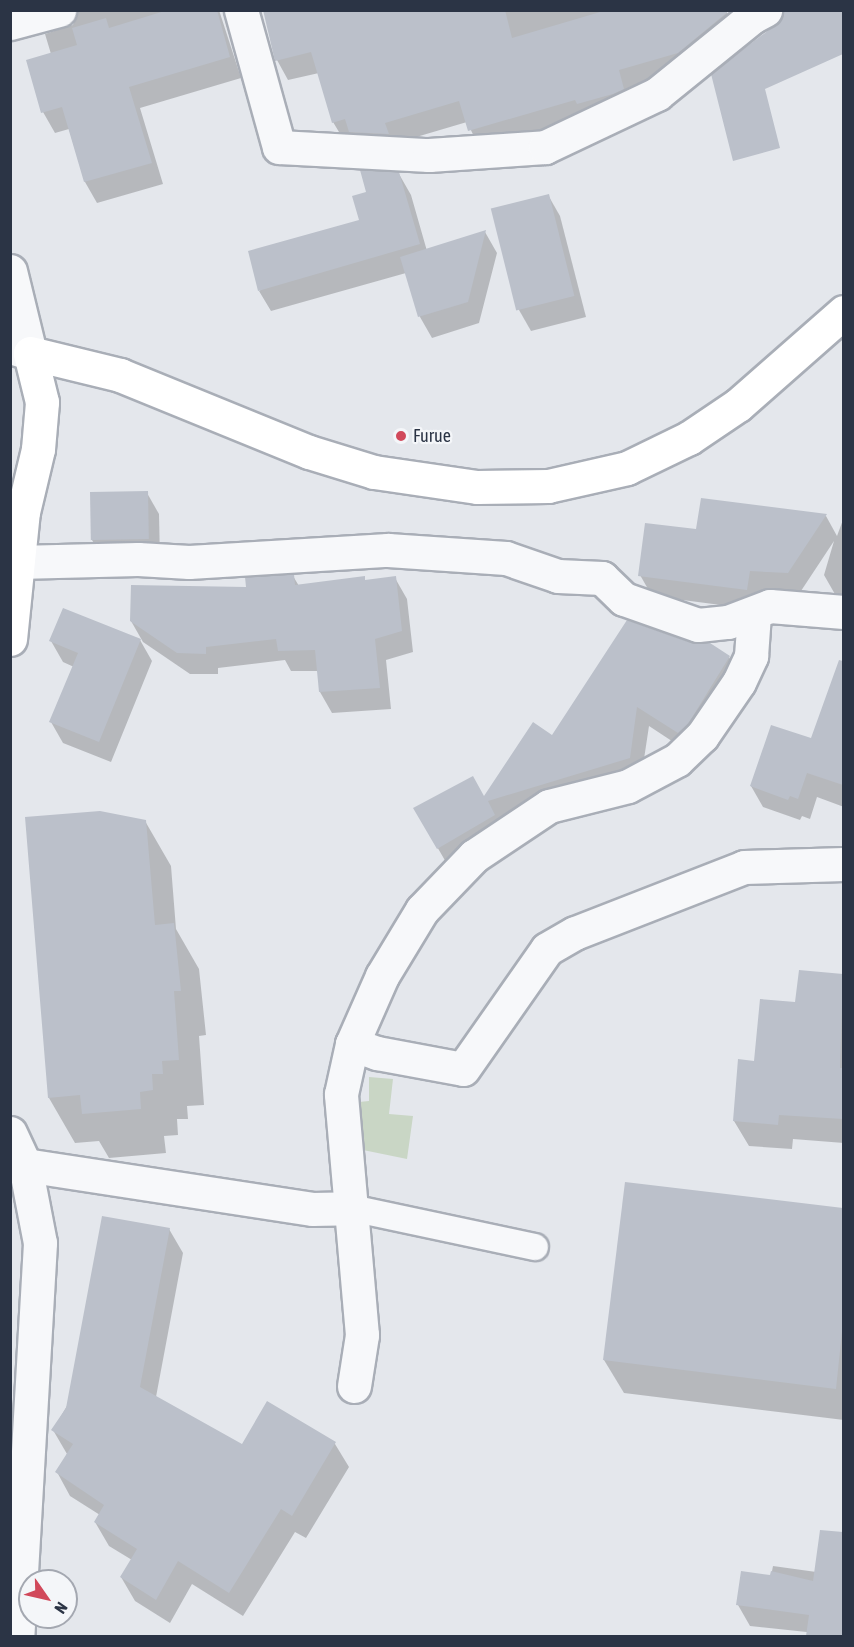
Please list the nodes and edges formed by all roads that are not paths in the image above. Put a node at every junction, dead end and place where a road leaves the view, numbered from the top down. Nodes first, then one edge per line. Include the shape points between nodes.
1 (59, 10) edge
2 (241, 10) edge
3 (765, 10) edge
4 (10, 23) edge
5 (10, 271) edge
6 (843, 312) edge
7 (20, 350) edge
8 (17, 562) junction
9 (843, 612) edge
10 (754, 614) junction
11 (10, 639) edge
12 (843, 864) edge
13 (352, 1044) junction
14 (10, 1133) edge
15 (25, 1165) junction
16 (351, 1209) junction
17 (535, 1247) dead end
18 (354, 1386) dead end
19 (16, 1511) edge
20 (17, 1636) edge

1 - 4 street
2 - 3 street via 279,147 429,155 545,147 657,94
5 - 7 street
6 - 7 street via 738,405 689,438 627,468 536,486 444,484 374,472 309,452 120,375
7 - 8 street via 42,402
8 - 10 street via 189,562 388,550 506,558 558,576 602,578 624,599 698,625
8 - 11 street
9 - 10 street via 770,606
10 - 13 street via 751,656 739,682 702,736 677,760 628,786 549,806 474,856 422,910 382,976
12 - 13 street via 744,867 575,933 547,949 463,1069 377,1053
13 - 16 street via 341,1094
14 - 15 street
15 - 16 street via 312,1209
15 - 19 street via 40,1243
16 - 17 lane
16 - 18 street via 362,1335
19 - 20 street

